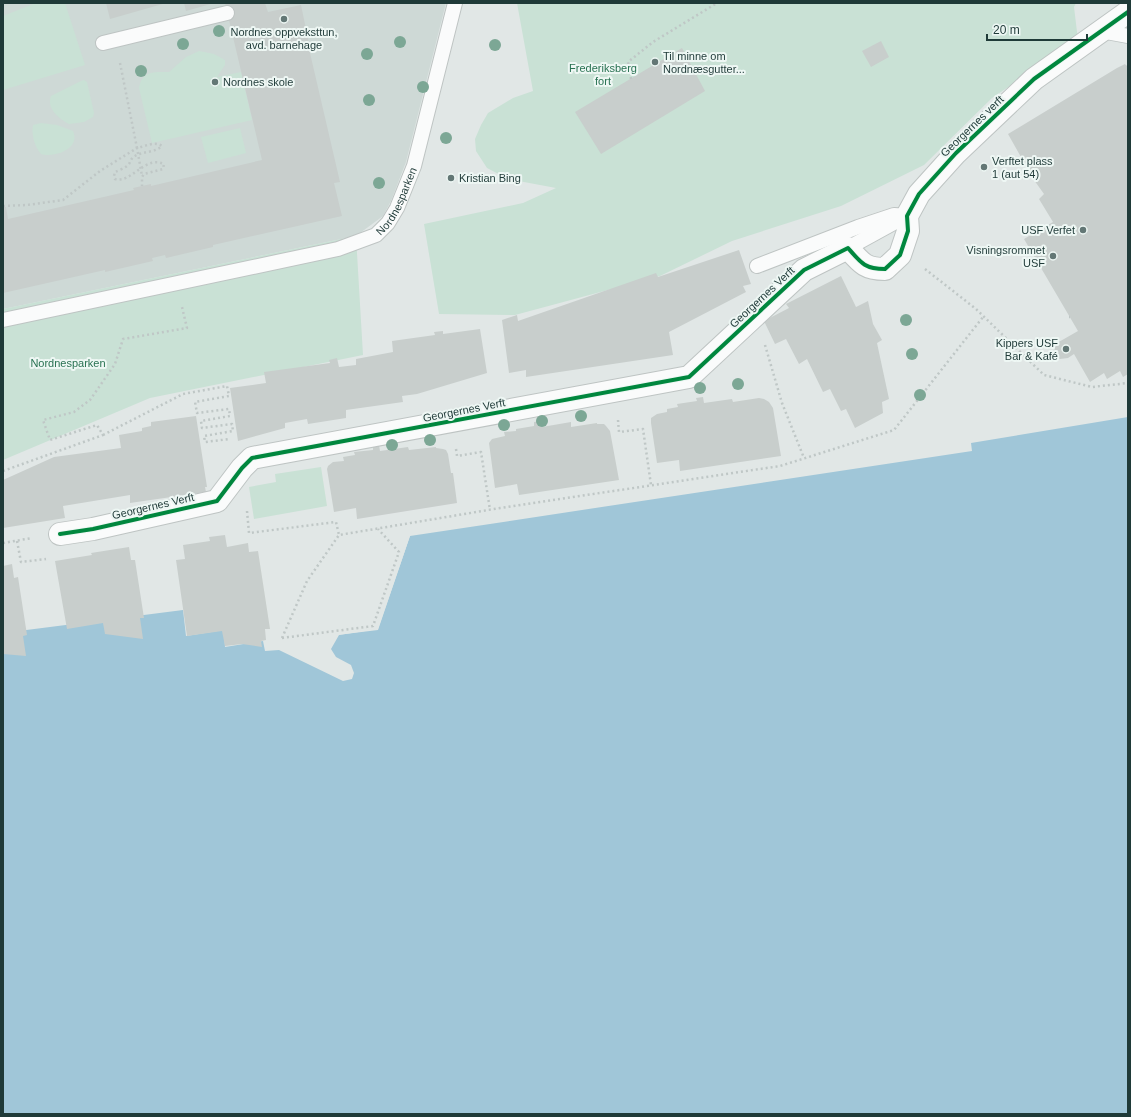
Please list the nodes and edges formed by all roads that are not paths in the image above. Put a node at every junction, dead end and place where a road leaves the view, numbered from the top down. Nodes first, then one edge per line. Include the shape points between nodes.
1 (455, 3) edge
2 (1128, 12) edge
3 (227, 13) dead end
4 (1101, 31) junction
5 (1128, 36) edge
6 (109, 42) road end
7 (907, 216) junction
8 (848, 248) junction
9 (757, 266) dead end
10 (3, 320) edge
11 (60, 534) dead end

1 - 10 lane, Nordnesparken via 414,166 397,208 388,223 376,235 338,249
2 - 4 street, Georgernes verft
3 - 6 lane
4 - 5 lane
4 - 7 street, Georgernes verft via 1034,79 956,153 920,194
7 - 8 lane
7 - 8 street, Georgernes verft via 908,231 900,255 885,269 873,269 862,264
7 - 9 lane, Georgernes verft via 894,215
8 - 11 street, Georgernes Verft via 804,270 689,377 252,458 217,501

